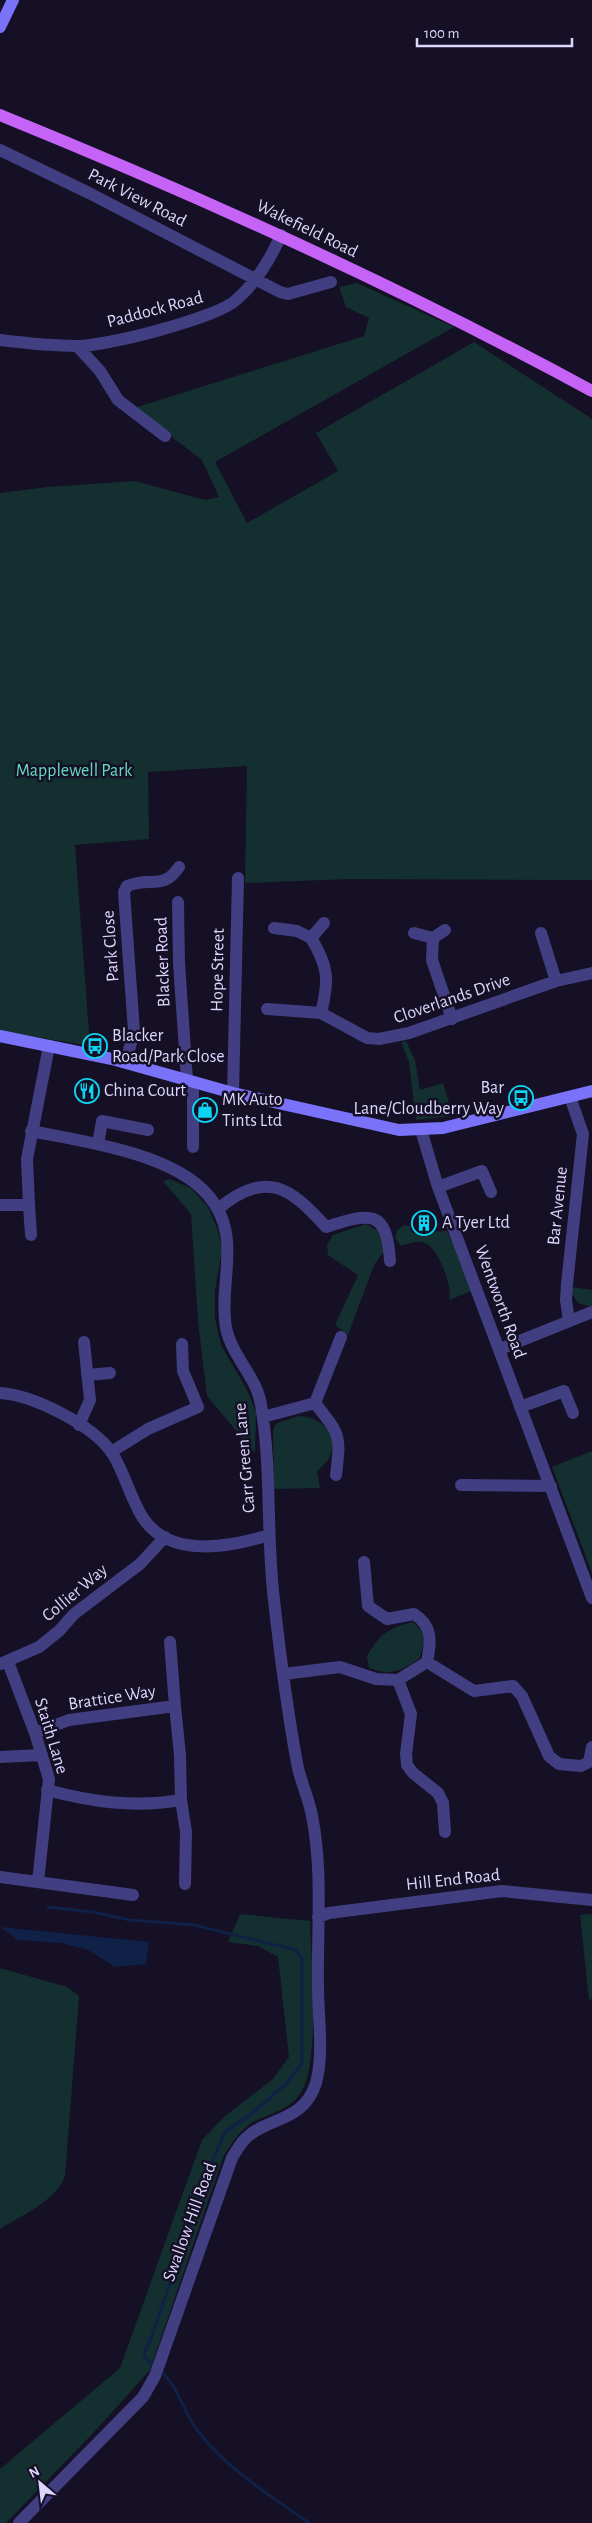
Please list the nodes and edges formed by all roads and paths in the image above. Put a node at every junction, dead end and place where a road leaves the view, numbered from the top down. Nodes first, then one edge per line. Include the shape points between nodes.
1 (13, 0) edge
2 (0, 27) edge
3 (0, 115) edge
4 (0, 150) edge
5 (281, 235) junction
6 (257, 278) junction
7 (331, 282) dead end
8 (0, 340) edge
9 (78, 346) junction
10 (592, 391) edge
11 (165, 436) dead end
12 (179, 866) dead end
13 (238, 878) dead end
14 (178, 902) dead end
15 (324, 922) dead end
16 (274, 928) dead end
17 (445, 930) dead end
18 (414, 933) dead end
19 (541, 933) dead end
20 (312, 938) junction
21 (433, 938) junction
22 (592, 973) edge
23 (556, 981) junction
24 (267, 1009) dead end
25 (321, 1013) junction
26 (452, 1019) junction
27 (0, 1036) edge
28 (49, 1046) junction
29 (126, 1062) junction
30 (190, 1081) junction
31 (233, 1092) junction
32 (592, 1092) edge
33 (570, 1097) junction
34 (148, 1130) dead end
35 (421, 1130) junction
36 (31, 1131) junction
37 (98, 1144) junction
38 (193, 1147) dead end
39 (438, 1187) junction
40 (491, 1192) dead end
41 (0, 1205) edge
42 (29, 1205) junction
43 (218, 1209) junction
44 (31, 1235) dead end
45 (390, 1262) dead end
46 (592, 1312) edge
47 (569, 1321) junction
48 (341, 1337) dead end
49 (84, 1342) dead end
50 (182, 1344) dead end
51 (500, 1349) junction
52 (110, 1373) dead end
53 (87, 1375) junction
54 (0, 1393) edge
55 (315, 1403) junction
56 (520, 1407) junction
57 (573, 1413) dead end
58 (263, 1417) junction
59 (79, 1425) junction
60 (111, 1452) junction
61 (336, 1474) dead end
62 (461, 1485) dead end
63 (551, 1486) junction
64 (269, 1535) junction
65 (165, 1537) junction
66 (364, 1562) dead end
67 (592, 1598) edge
68 (170, 1642) dead end
69 (427, 1662) junction
70 (4, 1663) edge
71 (284, 1674) junction
72 (398, 1680) junction
73 (175, 1706) junction
74 (35, 1732) junction
75 (592, 1747) edge
76 (42, 1755) junction
77 (0, 1757) edge
78 (48, 1790) junction
79 (180, 1800) junction
80 (445, 1832) dead end
81 (0, 1877) edge
82 (38, 1882) junction
83 (184, 1884) dead end
84 (133, 1895) dead end
85 (592, 1900) edge
86 (318, 1917) junction
87 (19, 2523) edge

1 - 2 main road
3 - 5 main road, Wakefield Road
4 - 6 street, Park View Road
5 - 6 street, Paddock Road via 270,261
5 - 10 main road, Wakefield Road via 519,351
6 - 7 street, Park View Road via 288,294
6 - 9 street, Paddock Road via 236,300 216,312 129,337
8 - 9 street, Paddock Road
9 - 11 street via 100,371 118,400
12 - 29 street, Park Close via 164,882 133,884 124,892 134,1031
13 - 31 street, Hope Street
14 - 30 street, Blacker Road via 180,981
15 - 20 street
16 - 20 street via 298,931
17 - 21 street
18 - 21 street
19 - 23 street
20 - 25 street via 320,952 328,981
21 - 26 street via 432,960
22 - 23 street, Cloverlands Drive
23 - 26 street, Cloverlands Drive
24 - 25 street, Cloverlands Drive
25 - 26 street, Cloverlands Drive via 366,1038 379,1039
27 - 28 main road
28 - 29 main road
28 - 36 street
29 - 30 main road
30 - 31 main road
30 - 38 street, Blacker Road
31 - 35 main road via 384,1127
32 - 33 main road
33 - 35 main road via 443,1128
33 - 47 street, Bar Avenue via 583,1134 567,1284
34 - 37 street via 102,1121
35 - 39 street, Wentworth Road
36 - 37 street, Carr Green Lane
36 - 42 street via 27,1159
37 - 43 street, Carr Green Lane via 169,1168 207,1193
39 - 40 street via 482,1171
39 - 51 street, Wentworth Road
41 - 42 street
42 - 44 street
43 - 45 street via 246,1191 259,1187 280,1188 301,1200 326,1227 358,1217 377,1221 389,1237
43 - 58 street, Carr Green Lane via 229,1246 224,1298 227,1332 231,1346 261,1401
46 - 47 street
47 - 51 street
48 - 55 street
49 - 53 street
50 - 60 street via 183,1371 198,1408 148,1429
51 - 56 street, Wentworth Road
52 - 53 street
53 - 59 street via 90,1400
54 - 59 street via 27,1399
55 - 58 street
55 - 61 street via 335,1428 340,1444
56 - 57 street via 564,1391
56 - 63 street, Wentworth Road
58 - 64 street, Carr Green Lane
59 - 60 street via 96,1436
60 - 65 street via 143,1517
62 - 63 street
63 - 67 street
64 - 65 street via 230,1546 184,1544
64 - 71 street, Carr Green Lane via 273,1598
65 - 70 street, Collier Way via 140,1564 82,1608 39,1647
66 - 69 street via 368,1606 387,1619 414,1614 423,1619 430,1630
68 - 73 street
69 - 72 street
69 - 75 street via 474,1691 513,1686 522,1696 548,1756 559,1764 580,1766 589,1762
70 - 74 street, Staith Lane
71 - 72 street via 340,1667 376,1679
71 - 86 street, Carr Green Lane via 297,1766 312,1816
72 - 80 street via 411,1714 406,1754 408,1765 438,1793 443,1803
73 - 74 street, Brattice Way via 70,1720
73 - 79 street, Brattice Way
74 - 76 street, Staith Lane
76 - 77 street
76 - 78 street, Staith Lane via 49,1779
78 - 79 street via 87,1801 132,1805
78 - 82 street, Staith Lane
79 - 83 street, Brattice Way via 186,1832
81 - 82 street
82 - 84 street
85 - 86 street, Hill End Road via 502,1891 338,1911
86 - 87 street, Swallow Hill Road via 319,2052 315,2085 304,2103 288,2118 247,2137 232,2158 155,2376 143,2397

